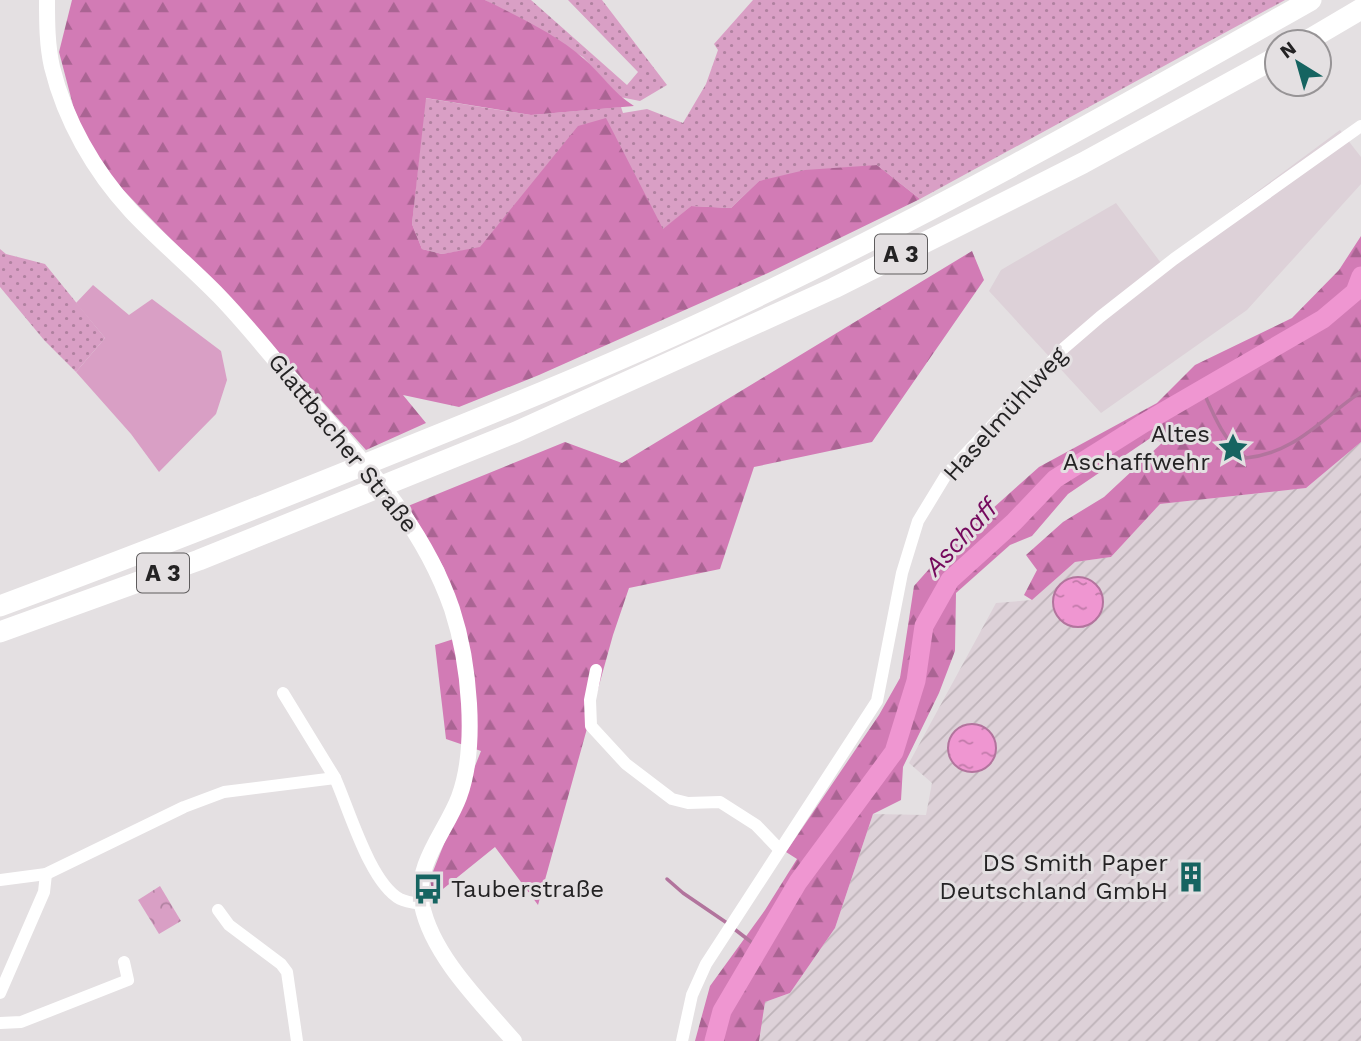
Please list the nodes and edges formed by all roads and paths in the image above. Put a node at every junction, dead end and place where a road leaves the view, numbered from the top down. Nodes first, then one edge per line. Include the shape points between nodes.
1 (47, 0) edge
2 (1311, 0) edge
3 (1361, 9) edge
4 (1329, 28) edge
5 (1263, 65) edge
6 (1361, 126) edge
7 (0, 606) edge
8 (0, 632) edge
9 (596, 670) dead end
10 (283, 693) dead end
11 (335, 778) junction
12 (779, 849) junction
13 (46, 874) junction
14 (0, 880) edge
15 (422, 904) junction
16 (218, 910) dead end
17 (124, 962) dead end
18 (0, 993) edge
19 (0, 1023) edge
20 (297, 1041) edge
21 (514, 1041) edge
22 (682, 1041) edge

1 - 15 street, Glattbacher Straße via 52,68 70,120 103,176 248,328 350,446 404,513 436,568 461,646 471,727 459,797 425,863
2 - 7 highway, A 3 via 1071,137 714,317 501,410 186,537
3 - 4 highway
5 - 8 highway, A 3 via 1083,163 847,282 516,432 199,560
6 - 12 street, Haselmühlweg via 1100,317 1064,348 946,475 918,521 902,573 877,702
9 - 12 street via 591,726 626,764 672,799 720,802 756,825
10 - 11 street
11 - 13 street via 208,797
11 - 15 street via 366,854 389,891 401,900
12 - 22 street, Haselmühlweg via 698,979
13 - 14 street
13 - 18 street via 44,891
15 - 21 street, Glattbacher Straße via 447,960
16 - 20 street via 229,925 287,972
17 - 19 street via 128,980 21,1023

